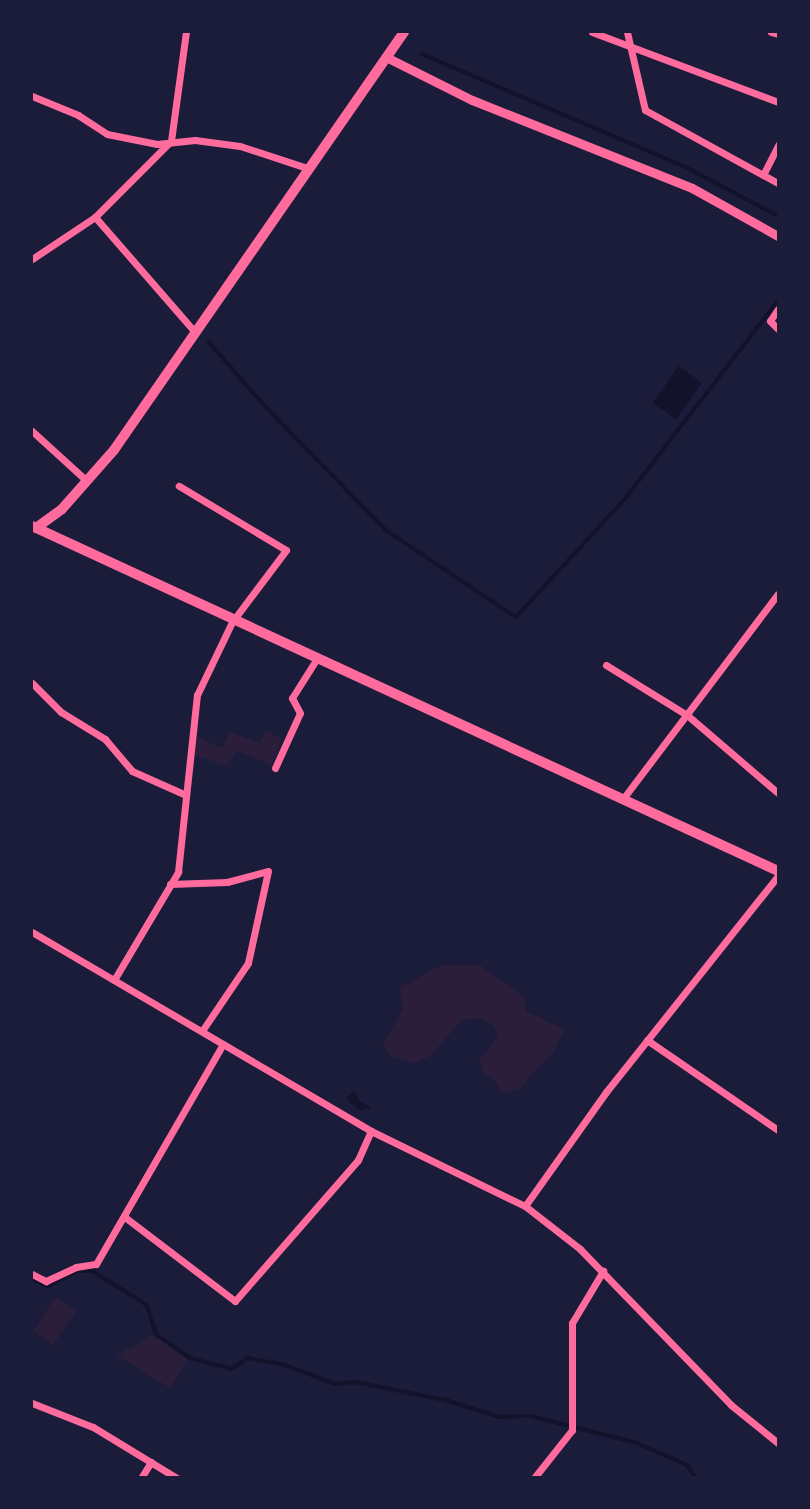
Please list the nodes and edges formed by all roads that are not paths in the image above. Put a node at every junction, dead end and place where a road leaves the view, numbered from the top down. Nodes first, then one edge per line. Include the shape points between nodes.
1 (186, 32) edge
2 (592, 32) edge
3 (627, 32) edge
4 (771, 32) edge
5 (400, 33) edge
6 (779, 34) edge
7 (628, 47) junction
8 (386, 57) junction
9 (32, 96) edge
10 (779, 102) edge
11 (171, 141) junction
12 (779, 145) edge
13 (307, 168) junction
14 (763, 175) junction
15 (779, 183) edge
16 (95, 218) junction
17 (779, 236) edge
18 (32, 259) edge
19 (779, 309) edge
20 (779, 329) edge
21 (194, 331) junction
22 (32, 431) edge
23 (87, 481) junction
24 (178, 486) dead end
25 (33, 528) edge
26 (779, 594) edge
27 (232, 622) junction
28 (316, 660) junction
29 (606, 665) dead end
30 (32, 683) edge
31 (687, 715) junction
32 (275, 768) dead end
33 (779, 793) edge
34 (186, 795) junction
35 (622, 801) junction
36 (779, 873) edge
37 (170, 884) junction
38 (32, 932) edge
39 (114, 980) junction
40 (202, 1031) junction
41 (647, 1040) junction
42 (223, 1044) junction
43 (779, 1130) edge
44 (371, 1131) junction
45 (525, 1206) junction
46 (126, 1218) junction
47 (603, 1271) junction
48 (32, 1274) edge
49 (32, 1404) edge
50 (779, 1443) edge
51 (151, 1462) junction
52 (141, 1478) edge
53 (177, 1478) edge
54 (534, 1478) edge

1 - 11 street
2 - 7 street
3 - 7 street
4 - 6 street
5 - 8 main road
7 - 10 street
7 - 14 street via 645,110
8 - 13 main road
8 - 17 street via 472,100 692,188
9 - 11 street via 78,115 107,134 158,144
11 - 13 street via 240,146
11 - 16 street
12 - 14 street
13 - 21 main road
14 - 15 street
16 - 18 street
16 - 21 street
19 - 20 street via 770,321
21 - 23 main road via 121,441
22 - 23 street
23 - 25 main road via 62,509
24 - 27 street via 286,550
25 - 27 highway
26 - 31 street
27 - 28 highway
27 - 34 street via 197,695
28 - 32 street via 292,698 300,713
28 - 35 highway
29 - 31 street
30 - 34 street via 61,712 105,739 132,771
31 - 33 street
31 - 35 street
34 - 37 street via 178,872
35 - 36 highway
36 - 41 street
37 - 39 street
37 - 40 street via 228,882 268,871 248,963
38 - 39 street
39 - 40 street
40 - 42 street
41 - 43 street
41 - 45 street
42 - 44 street
42 - 46 street
44 - 45 street
44 - 46 street via 358,1160 235,1301
45 - 47 street
46 - 48 street via 96,1264 76,1267 46,1281
47 - 50 street via 731,1405
47 - 54 street via 572,1323 573,1427
49 - 51 street via 93,1427
51 - 52 street
51 - 53 street

